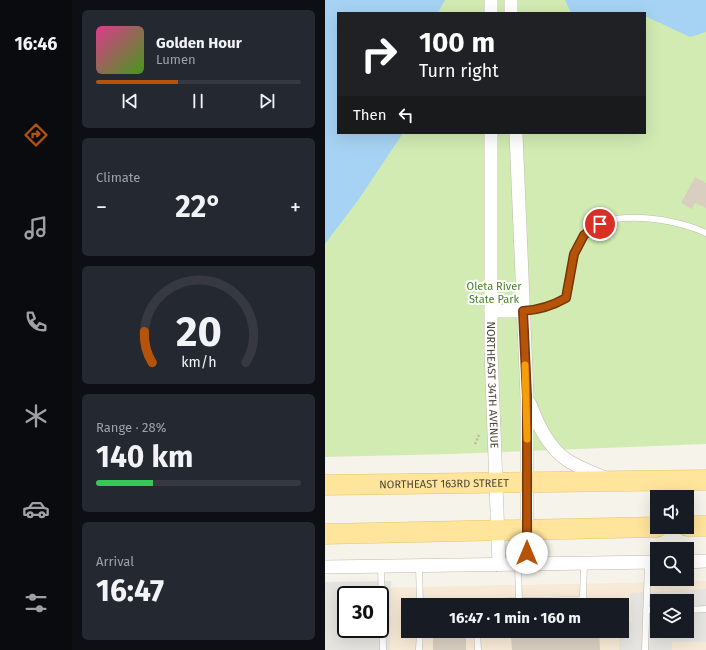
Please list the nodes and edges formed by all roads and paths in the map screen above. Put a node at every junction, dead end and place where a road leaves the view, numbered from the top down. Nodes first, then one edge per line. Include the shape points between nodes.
1 (491, 0) edge
2 (511, 0) edge
3 (491, 12) edge
4 (511, 12) edge
5 (491, 134) edge
6 (516, 134) edge
7 (706, 233) edge
8 (491, 311) junction
9 (523, 311) junction
10 (527, 396) junction
11 (706, 480) edge
12 (610, 481) junction
13 (497, 482) junction
14 (527, 482) junction
15 (325, 485) edge
16 (694, 526) edge
17 (706, 526) edge
18 (650, 527) edge
19 (527, 530) junction
20 (498, 531) junction
21 (325, 534) edge
22 (706, 561) edge
23 (694, 562) edge
24 (650, 563) edge
25 (584, 564) junction
26 (499, 565) junction
27 (522, 565) junction
28 (381, 566) junction
29 (419, 566) junction
30 (325, 567) edge
31 (650, 579) edge
32 (420, 598) edge
33 (519, 598) edge
34 (583, 598) edge
35 (706, 609) edge
36 (646, 610) junction
37 (650, 610) edge
38 (694, 610) edge
39 (419, 638) edge
40 (477, 638) edge
41 (419, 648) dead end
42 (383, 650) edge
43 (478, 650) edge
44 (645, 650) edge

1 - 3 street
2 - 4 street
5 - 8 street, NORTHEAST 34TH AVENUE
6 - 9 street
7 - 9 lane via 664,219 622,219 600,224 584,235 574,254 566,298 554,305
8 - 9 street
8 - 13 street, NORTHEAST 34TH AVENUE
9 - 10 street
10 - 12 street via 539,426 553,448 567,460
10 - 14 street
11 - 12 main road, NORTHEAST 163RD STREET
12 - 14 main road, NORTHEAST 163RD STREET
13 - 14 main road, NORTHEAST 163RD STREET
13 - 15 main road, NORTHEAST 163RD STREET
13 - 20 street, NORTHEAST 34TH AVENUE
14 - 19 street
16 - 17 main road
18 - 19 main road
19 - 20 main road
19 - 27 street
20 - 21 main road
20 - 26 street, NORTHEAST 34TH AVENUE
22 - 23 street
24 - 25 street
25 - 27 street
25 - 34 lane
26 - 27 street
26 - 29 street
27 - 33 lane
28 - 29 street
28 - 30 street
28 - 42 lane
29 - 32 lane
31 - 36 lane
35 - 38 lane
36 - 37 lane
36 - 44 lane
39 - 41 lane
40 - 43 lane

